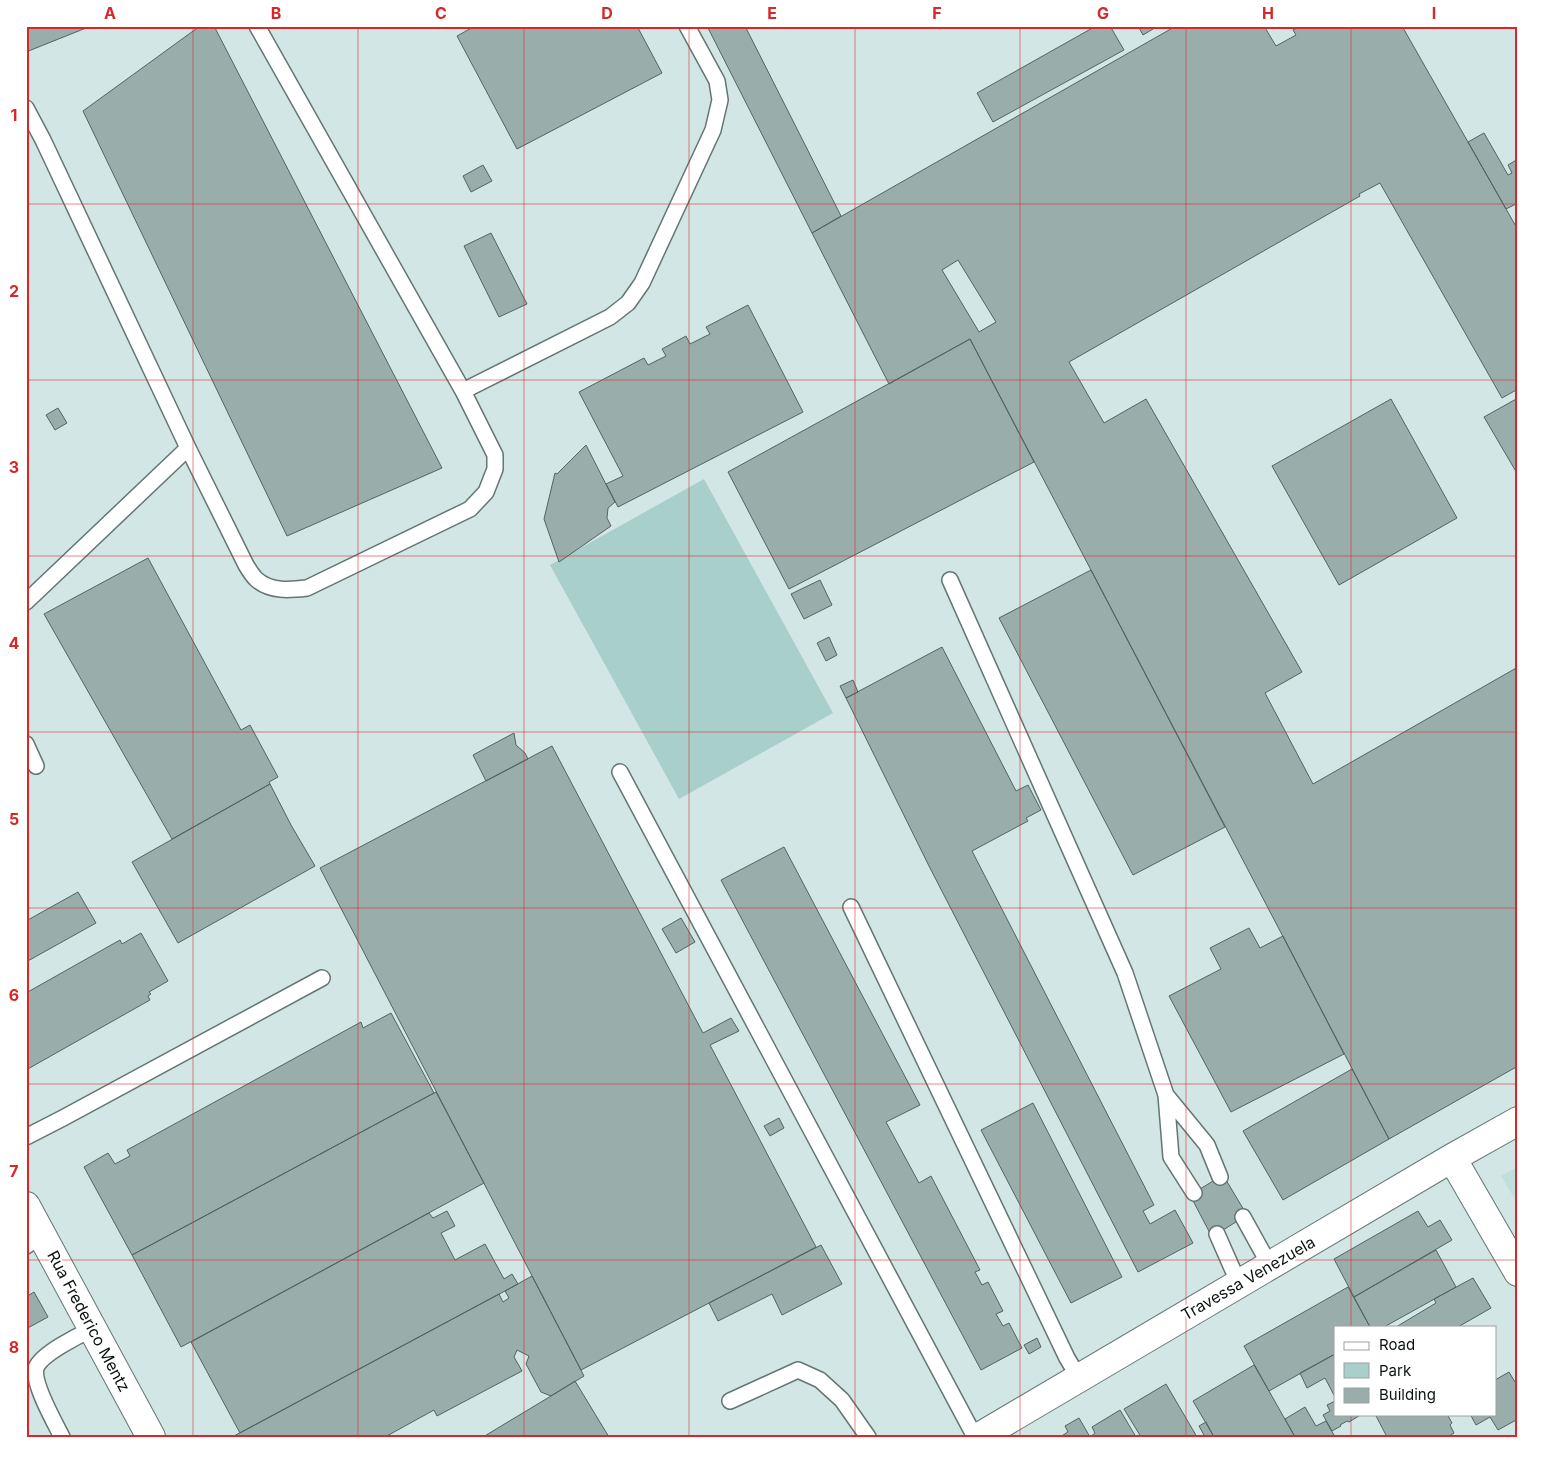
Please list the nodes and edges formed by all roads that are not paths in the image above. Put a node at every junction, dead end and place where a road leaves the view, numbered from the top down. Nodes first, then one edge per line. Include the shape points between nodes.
1 (256, 26) edge
2 (687, 26) edge
3 (26, 108) edge
4 (463, 392) junction
5 (188, 448) junction
6 (950, 580) dead end
7 (26, 602) edge
8 (26, 744) edge
9 (36, 766) dead end
10 (620, 772) dead end
11 (851, 907) dead end
12 (322, 978) dead end
13 (1166, 1095) junction
14 (1518, 1121) edge
15 (26, 1137) edge
16 (1452, 1158) junction
17 (1220, 1177) dead end
18 (1194, 1193) dead end
19 (26, 1206) edge
20 (1243, 1218) dead end
21 (1217, 1234) dead end
22 (34, 1240) edge
23 (1270, 1266) junction
24 (1518, 1272) edge
25 (1238, 1284) junction
26 (93, 1329) junction
27 (1079, 1378) junction
28 (730, 1401) dead end
29 (62, 1437) edge
30 (151, 1437) edge
31 (868, 1437) edge
32 (976, 1437) edge
33 (979, 1437) edge

1 - 4 lane
2 - 4 lane via 717,81 720,100 713,130 642,283 628,303 610,317
3 - 5 lane
4 - 5 lane via 495,455 495,470 486,492 470,509 307,588 271,587 256,579 246,566
5 - 7 lane
6 - 13 lane via 1125,973
8 - 9 lane
10 - 32 lane
11 - 27 lane
12 - 15 lane
13 - 17 lane via 1207,1145
13 - 18 lane via 1171,1157
14 - 16 street, Travessa Venezuela
16 - 23 street, Travessa Venezuela
16 - 24 street
19 - 22 street, Rua Frederico Mentz
20 - 23 lane
21 - 25 lane
22 - 26 street, Rua Frederico Mentz
23 - 25 street, Travessa Venezuela
25 - 27 street, Travessa Venezuela
26 - 29 lane via 72,1338 44,1358 36,1369 37,1385
26 - 30 street, Rua Frederico Mentz
27 - 33 street, Travessa Venezuela
28 - 31 lane via 798,1370 820,1380 842,1400

